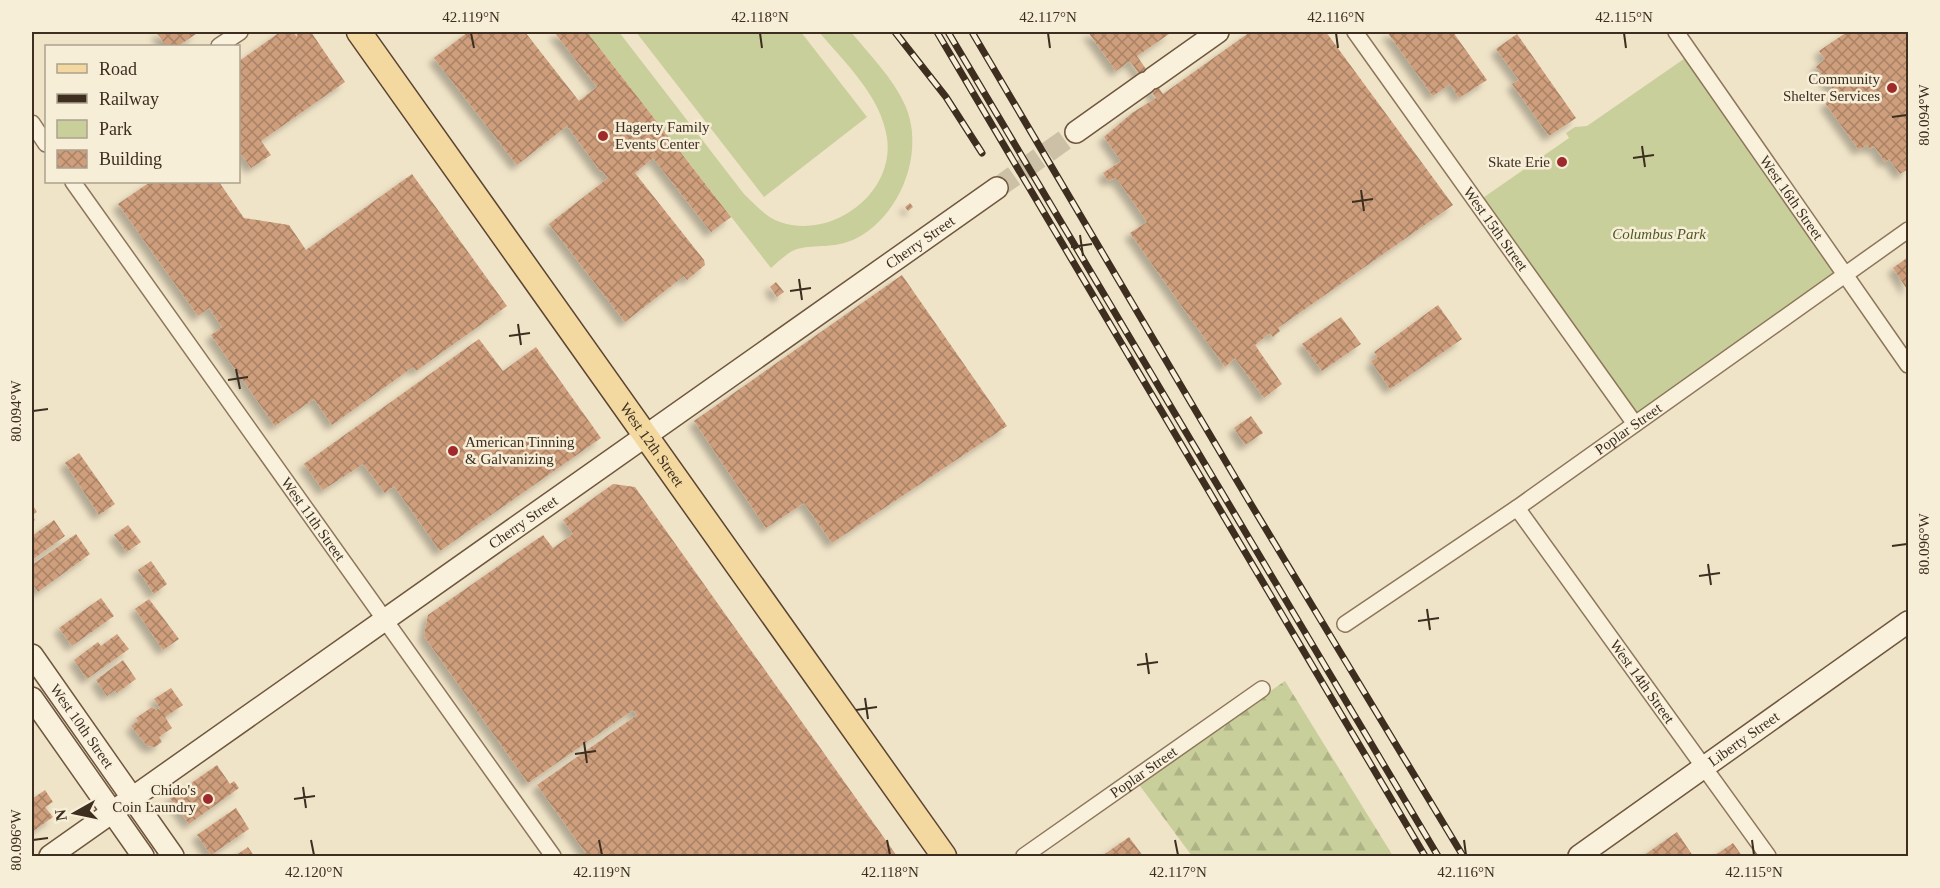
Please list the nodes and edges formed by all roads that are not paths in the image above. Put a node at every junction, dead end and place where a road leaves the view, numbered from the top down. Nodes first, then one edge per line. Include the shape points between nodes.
1 (240, 32) edge
2 (359, 32) edge
3 (1218, 32) edge
4 (1355, 32) edge
5 (1676, 32) edge
6 (220, 45) edge
7 (32, 123) edge
8 (1076, 132) tunnel mouth
9 (45, 142) edge
10 (74, 183) edge
11 (997, 188) tunnel mouth
12 (1908, 230) edge
13 (1845, 275) junction
14 (1908, 365) edge
15 (1635, 424) junction
16 (646, 436) junction
17 (1517, 508) junction
18 (384, 621) junction
19 (1908, 622) edge
20 (1345, 624) dead end
21 (32, 655) edge
22 (1262, 689) dead end
23 (32, 698) edge
24 (1705, 767) junction
25 (133, 800) junction
26 (113, 814) junction
27 (50, 856) edge
28 (143, 856) edge
29 (173, 856) edge
30 (554, 856) edge
31 (944, 856) edge
32 (1024, 856) edge
33 (1579, 856) edge
34 (1768, 856) edge

1 - 6 street
2 - 16 main road, West 12th Street
3 - 8 street
4 - 15 street, West 15th Street
5 - 13 street, West 16th Street
7 - 9 street
10 - 18 street, West 11th Street
11 - 16 street, Cherry Street
12 - 13 street, Poplar Street
13 - 14 street, West 16th Street
13 - 15 street, Poplar Street
15 - 17 street, Poplar Street
16 - 18 street, Cherry Street
16 - 31 main road, West 12th Street
17 - 20 street, Poplar Street
17 - 24 street, West 14th Street
18 - 25 street, Cherry Street
18 - 30 street, West 11th Street
19 - 24 street, Liberty Street
21 - 25 street, West 10th Street
22 - 32 street, Poplar Street
23 - 26 street, West 10th Street
24 - 33 street, Liberty Street
24 - 34 street, West 14th Street
25 - 26 street, Cherry Street
25 - 29 street, West 10th Street
26 - 27 street, Cherry Street
26 - 28 street, West 10th Street

